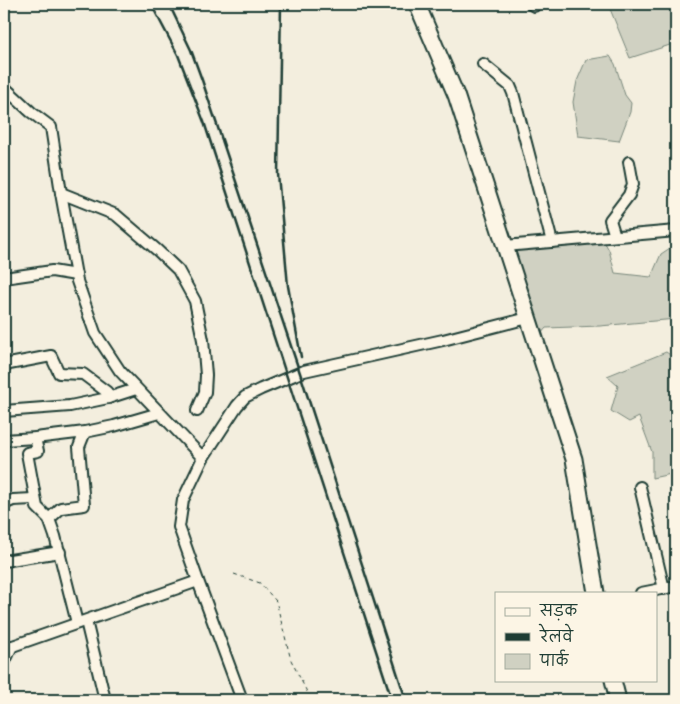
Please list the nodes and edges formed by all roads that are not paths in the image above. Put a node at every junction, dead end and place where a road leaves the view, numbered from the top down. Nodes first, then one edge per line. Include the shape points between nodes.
1 (417, 4) edge
2 (483, 64) dead end
3 (4, 87) edge
4 (629, 162) dead end
5 (61, 193) junction
6 (676, 231) edge
7 (615, 236) junction
8 (552, 242) junction
9 (505, 246) junction
10 (76, 275) junction
11 (4, 278) edge
12 (528, 318) junction
13 (4, 365) edge
14 (136, 388) junction
15 (108, 398) junction
16 (4, 411) edge
17 (197, 411) dead end
18 (159, 413) junction
19 (85, 432) junction
20 (35, 438) junction
21 (4, 440) edge
22 (203, 458) junction
23 (640, 487) dead end
24 (33, 499) dead end
25 (4, 504) edge
26 (49, 519) junction
27 (60, 552) junction
28 (4, 561) edge
29 (198, 581) junction
30 (676, 586) edge
31 (664, 589) junction
32 (596, 592) edge
33 (647, 592) edge
34 (82, 622) junction
35 (8, 648) edge
36 (4, 663) edge
37 (614, 682) edge
38 (105, 700) edge
39 (242, 700) edge
40 (618, 700) edge

1 - 9 main road via 456,95
2 - 8 street via 510,86 513,93
3 - 5 street via 51,127
4 - 7 street via 633,184 629,195 610,220
5 - 10 street
5 - 17 street via 116,215 178,270 196,300 203,340 205,392
6 - 7 street
7 - 8 street
8 - 9 street
9 - 12 main road
10 - 11 street via 52,271
10 - 14 street via 95,333 120,371
12 - 22 street via 304,371 261,389 245,397 237,406
12 - 32 main road via 574,459
13 - 15 street via 51,356 59,373 83,374 107,392
14 - 15 street
14 - 18 street
15 - 16 street via 70,406
18 - 19 street
18 - 22 street
19 - 20 street
19 - 26 street via 79,446 84,505 61,508
20 - 21 street
20 - 26 street via 38,451 27,453 37,507
22 - 29 street via 183,500 179,527
23 - 31 street
24 - 25 street
26 - 27 street
27 - 28 street
27 - 34 street
29 - 34 street
29 - 39 street
30 - 31 street
31 - 33 street
34 - 35 street
34 - 38 street
35 - 36 street
37 - 40 main road

